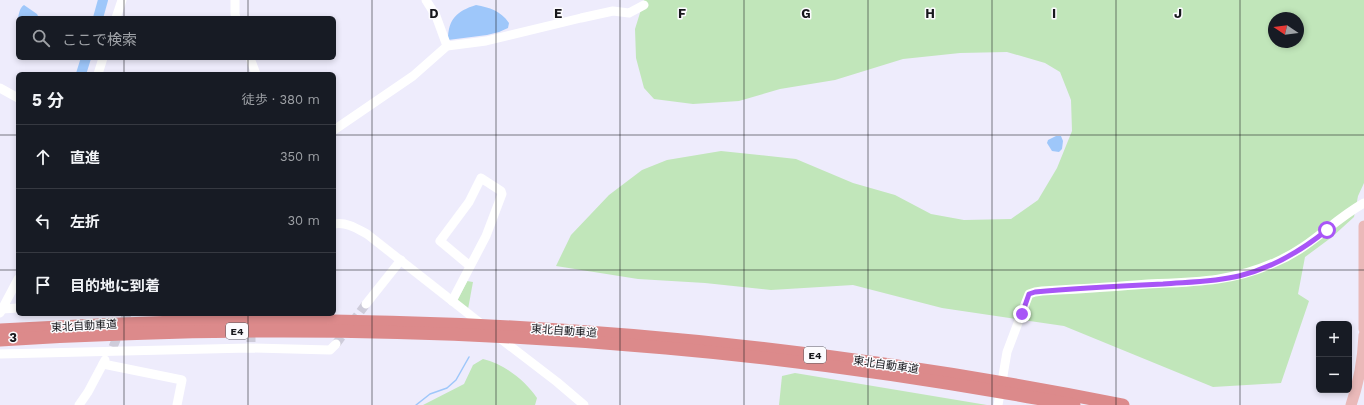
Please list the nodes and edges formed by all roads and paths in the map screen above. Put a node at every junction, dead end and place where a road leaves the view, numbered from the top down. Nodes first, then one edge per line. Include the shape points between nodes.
1 (122, 0) edge
2 (235, 0) edge
3 (426, 0) edge
4 (644, 5) dead end
5 (117, 16) edge
6 (236, 16) edge
7 (447, 46) junction
8 (102, 60) edge
9 (251, 60) edge
10 (99, 72) edge
11 (255, 72) edge
12 (0, 88) edge
13 (16, 97) edge
14 (336, 129) edge
15 (1364, 203) edge
16 (336, 224) edge
17 (1364, 226) edge
18 (400, 260) junction
19 (470, 266) junction
20 (16, 286) edge
21 (452, 301) junction
22 (366, 304) tunnel mouth
23 (1364, 307) edge
24 (16, 308) edge
25 (1, 311) edge
26 (1364, 329) edge
27 (0, 330) edge
28 (469, 330) junction
29 (508, 332) junction
30 (1364, 335) edge
31 (0, 340) edge
32 (336, 344) tunnel mouth
33 (111, 349) junction
34 (0, 354) edge
35 (103, 364) junction
36 (78, 405) edge
37 (177, 405) edge
38 (584, 405) edge
39 (998, 405) edge
40 (1074, 405) edge
41 (1123, 405) edge
42 (1352, 405) edge

1 - 5 street
2 - 6 street
3 - 7 street via 436,16
4 - 7 street via 629,13 613,11 486,41
7 - 14 street via 413,76
8 - 10 street
9 - 11 street
12 - 13 street
15 - 39 street via 1342,216 1307,246 1239,276 1205,281 1029,294 1007,352
16 - 18 street via 353,226
17 - 23 main road
18 - 21 street
18 - 22 street
19 - 19 street via 486,236 502,194 481,178 469,202 440,241
19 - 21 street
20 - 25 street
21 - 38 street
23 - 26 main road
24 - 25 street
27 - 28 highway, 東北自動車道 / E4 via 213,321 308,321
28 - 29 highway, 東北自動車道 / E4
28 - 31 highway, 東北自動車道 / E4 via 206,331
29 - 40 highway, 東北自動車道 / E4 via 757,357 952,384
29 - 41 highway, 東北自動車道 / E4 via 668,338 758,348 968,377
30 - 42 main road via 1363,359
32 - 33 street via 330,350 250,345
33 - 34 street
33 - 35 street
35 - 36 street
35 - 37 street via 182,380

